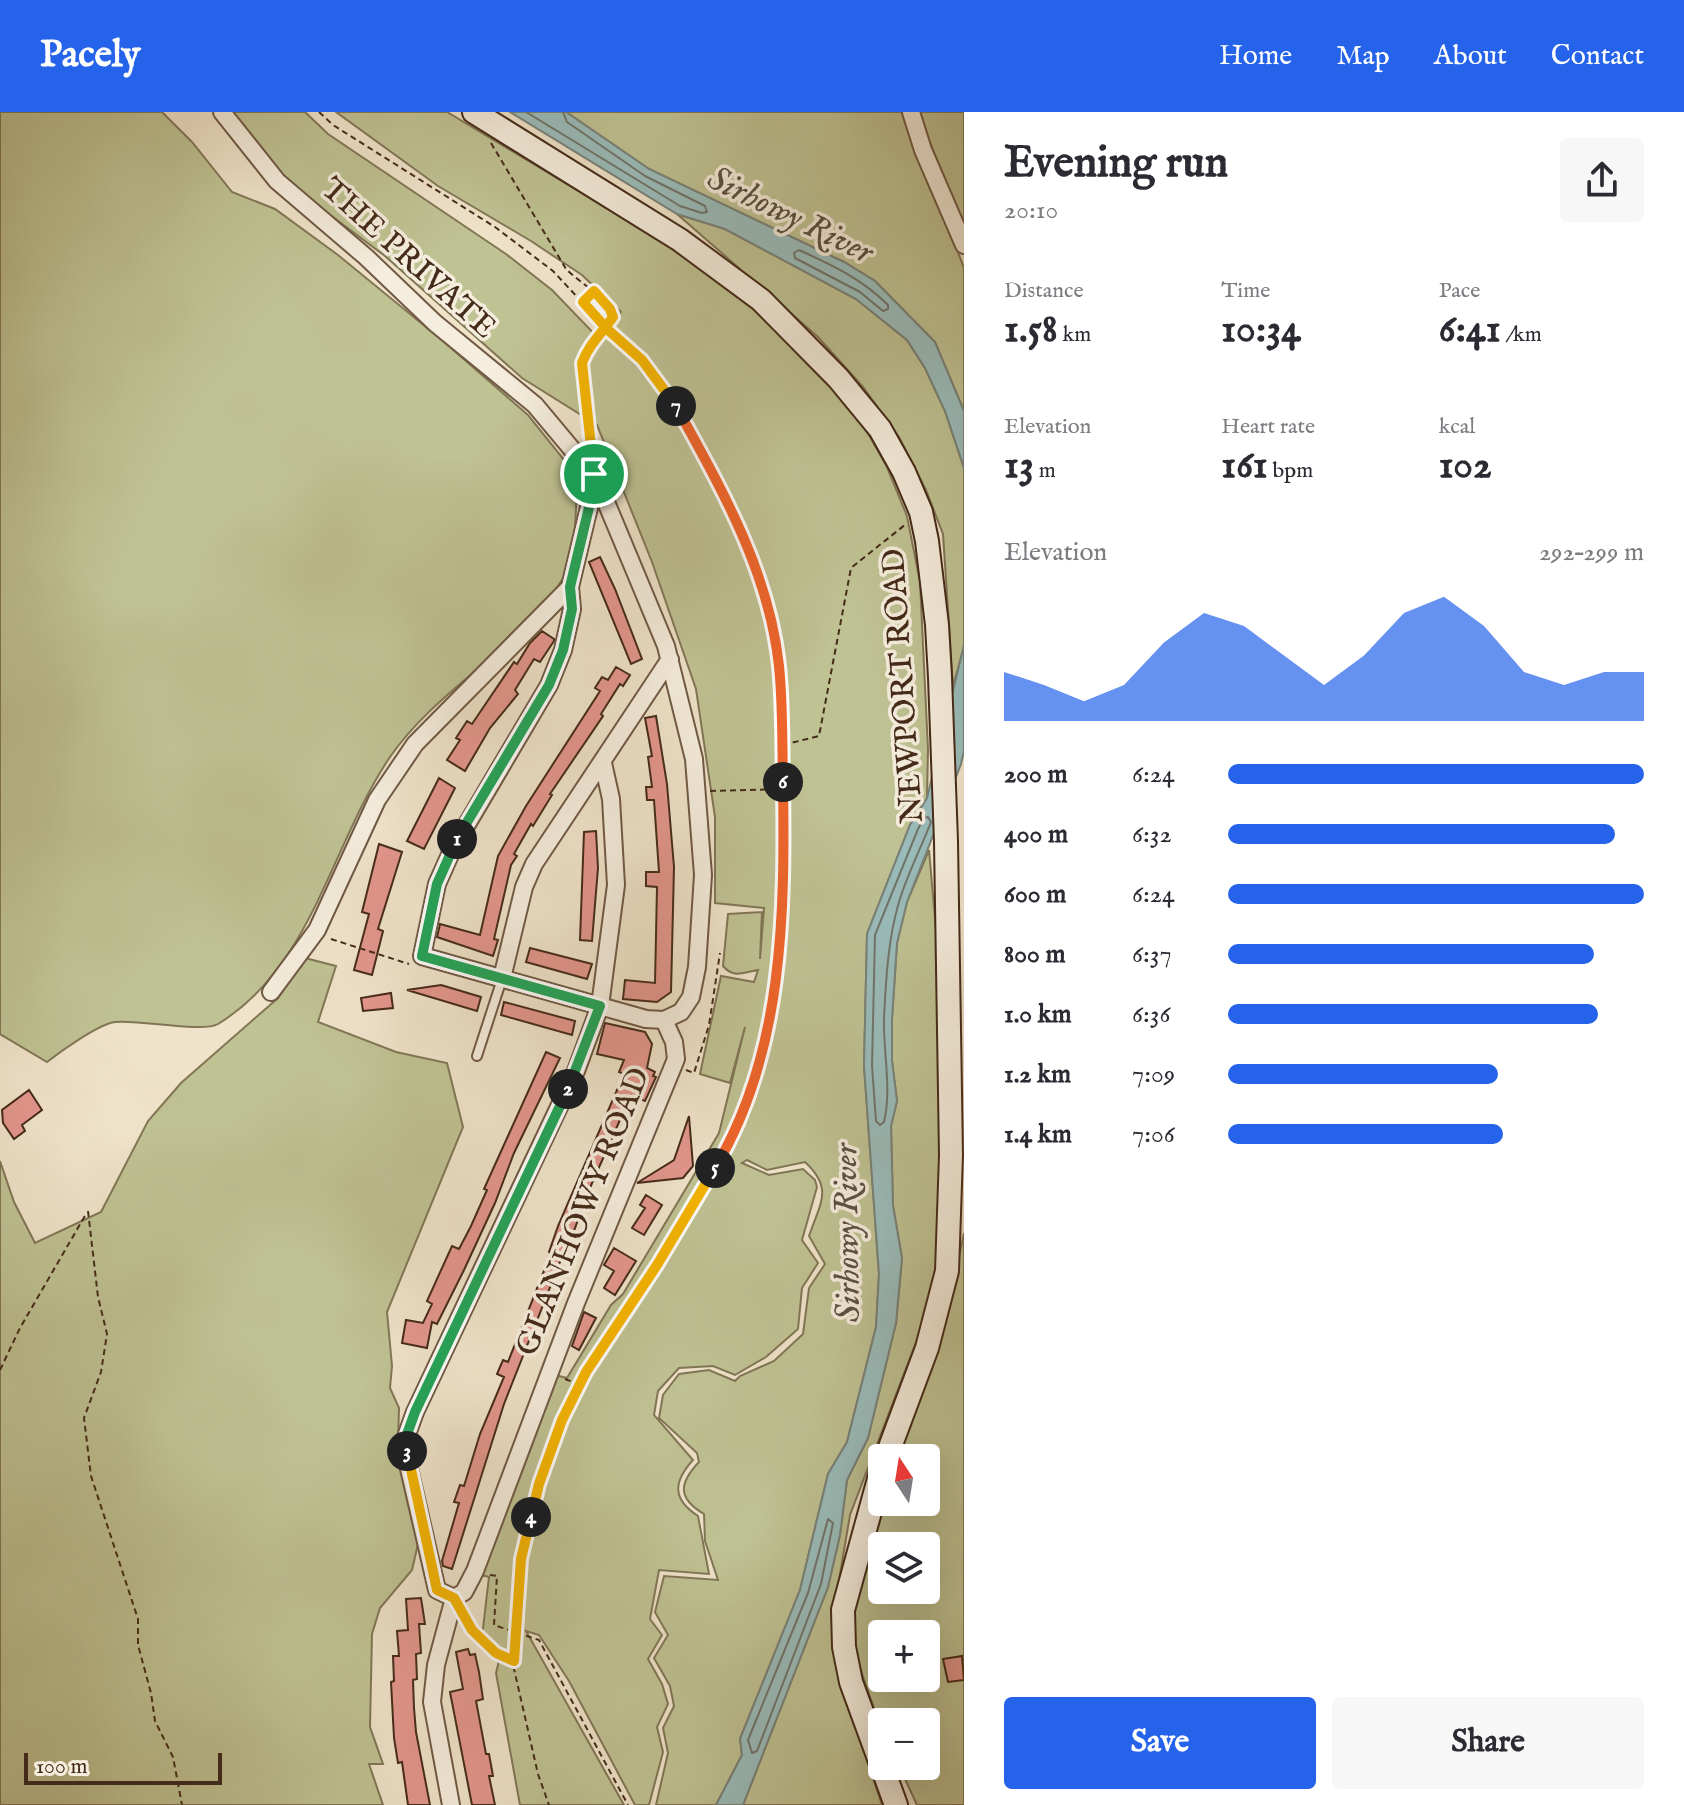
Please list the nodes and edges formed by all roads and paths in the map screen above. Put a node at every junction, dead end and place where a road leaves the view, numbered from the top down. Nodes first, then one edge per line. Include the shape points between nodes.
1 (222, 112) edge
2 (319, 112) edge
3 (474, 112) edge
4 (911, 112) edge
5 (485, 133) dead end
6 (964, 245) edge
7 (594, 291) junction
8 (583, 302) junction
9 (590, 447) dead end
10 (596, 478) junction
11 (921, 512) junction
12 (570, 587) junction
13 (670, 659) junction
14 (782, 745) junction
15 (603, 763) junction
16 (783, 789) junction
17 (697, 791) junction
18 (314, 934) junction
19 (720, 953) dead end
20 (418, 961) junction
21 (502, 978) junction
22 (271, 992) dead end
23 (600, 1006) junction
24 (664, 1020) junction
25 (477, 1056) dead end
26 (674, 1066) junction
27 (0, 1370) edge
28 (549, 1374) junction
29 (580, 1384) junction
30 (891, 1444) edge
31 (869, 1516) edge
32 (475, 1571) junction
33 (454, 1598) junction
34 (515, 1632) junction
35 (514, 1661) junction
36 (182, 1805) edge
37 (451, 1805) edge
38 (549, 1805) edge
39 (628, 1805) edge
40 (896, 1805) edge

1 - 10 street, THE PRIVATE via 277,181 535,405
2 - 8 path via 495,227 553,271
3 - 11 main road, NEWPORT ROAD via 680,240 761,300 830,368 880,429
4 - 6 street
5 - 7 path via 566,269
7 - 8 path
7 - 9 path, bridge via 610,309 611,320 587,348 582,363
8 - 14 path via 642,360 674,402 741,529 763,590 779,664
10 - 12 street
10 - 13 street
11 - 14 path via 851,568 819,736
11 - 30 main road, NEWPORT ROAD via 937,625 946,841 951,1125 947,1271 927,1348
12 - 18 street via 415,744 377,800
12 - 20 street via 572,609 549,685 453,848 437,884
13 - 15 street
13 - 17 street
14 - 16 path
15 - 21 street via 534,864
15 - 23 street via 611,799 616,885
16 - 17 path
16 - 29 path via 782,909 770,1026 759,1072 722,1157
17 - 24 street via 703,875 697,967 691,997 681,1012
18 - 20 path
18 - 22 street
19 - 26 path via 709,1025 694,1073
20 - 21 street
21 - 23 street
21 - 25 lane
23 - 24 street
23 - 33 street via 576,1071 406,1437 437,1590
24 - 26 street, GLANHOWY ROAD via 674,1042
26 - 28 street, GLANHOWY ROAD
27 - 36 path via 88,1211 107,1334 101,1372 84,1418 91,1476 138,1619 138,1645 155,1721 173,1757
28 - 29 path
28 - 32 street, GLANHOWY ROAD
29 - 34 path via 539,1484 521,1559
31 - 40 main road via 843,1610 844,1647 851,1682
32 - 33 street, GLANHOWY ROAD via 464,1592
32 - 34 path via 497,1576 494,1625
33 - 35 path via 472,1630 496,1653
33 - 37 street via 432,1702
34 - 35 path
34 - 39 path via 539,1640
35 - 38 path

